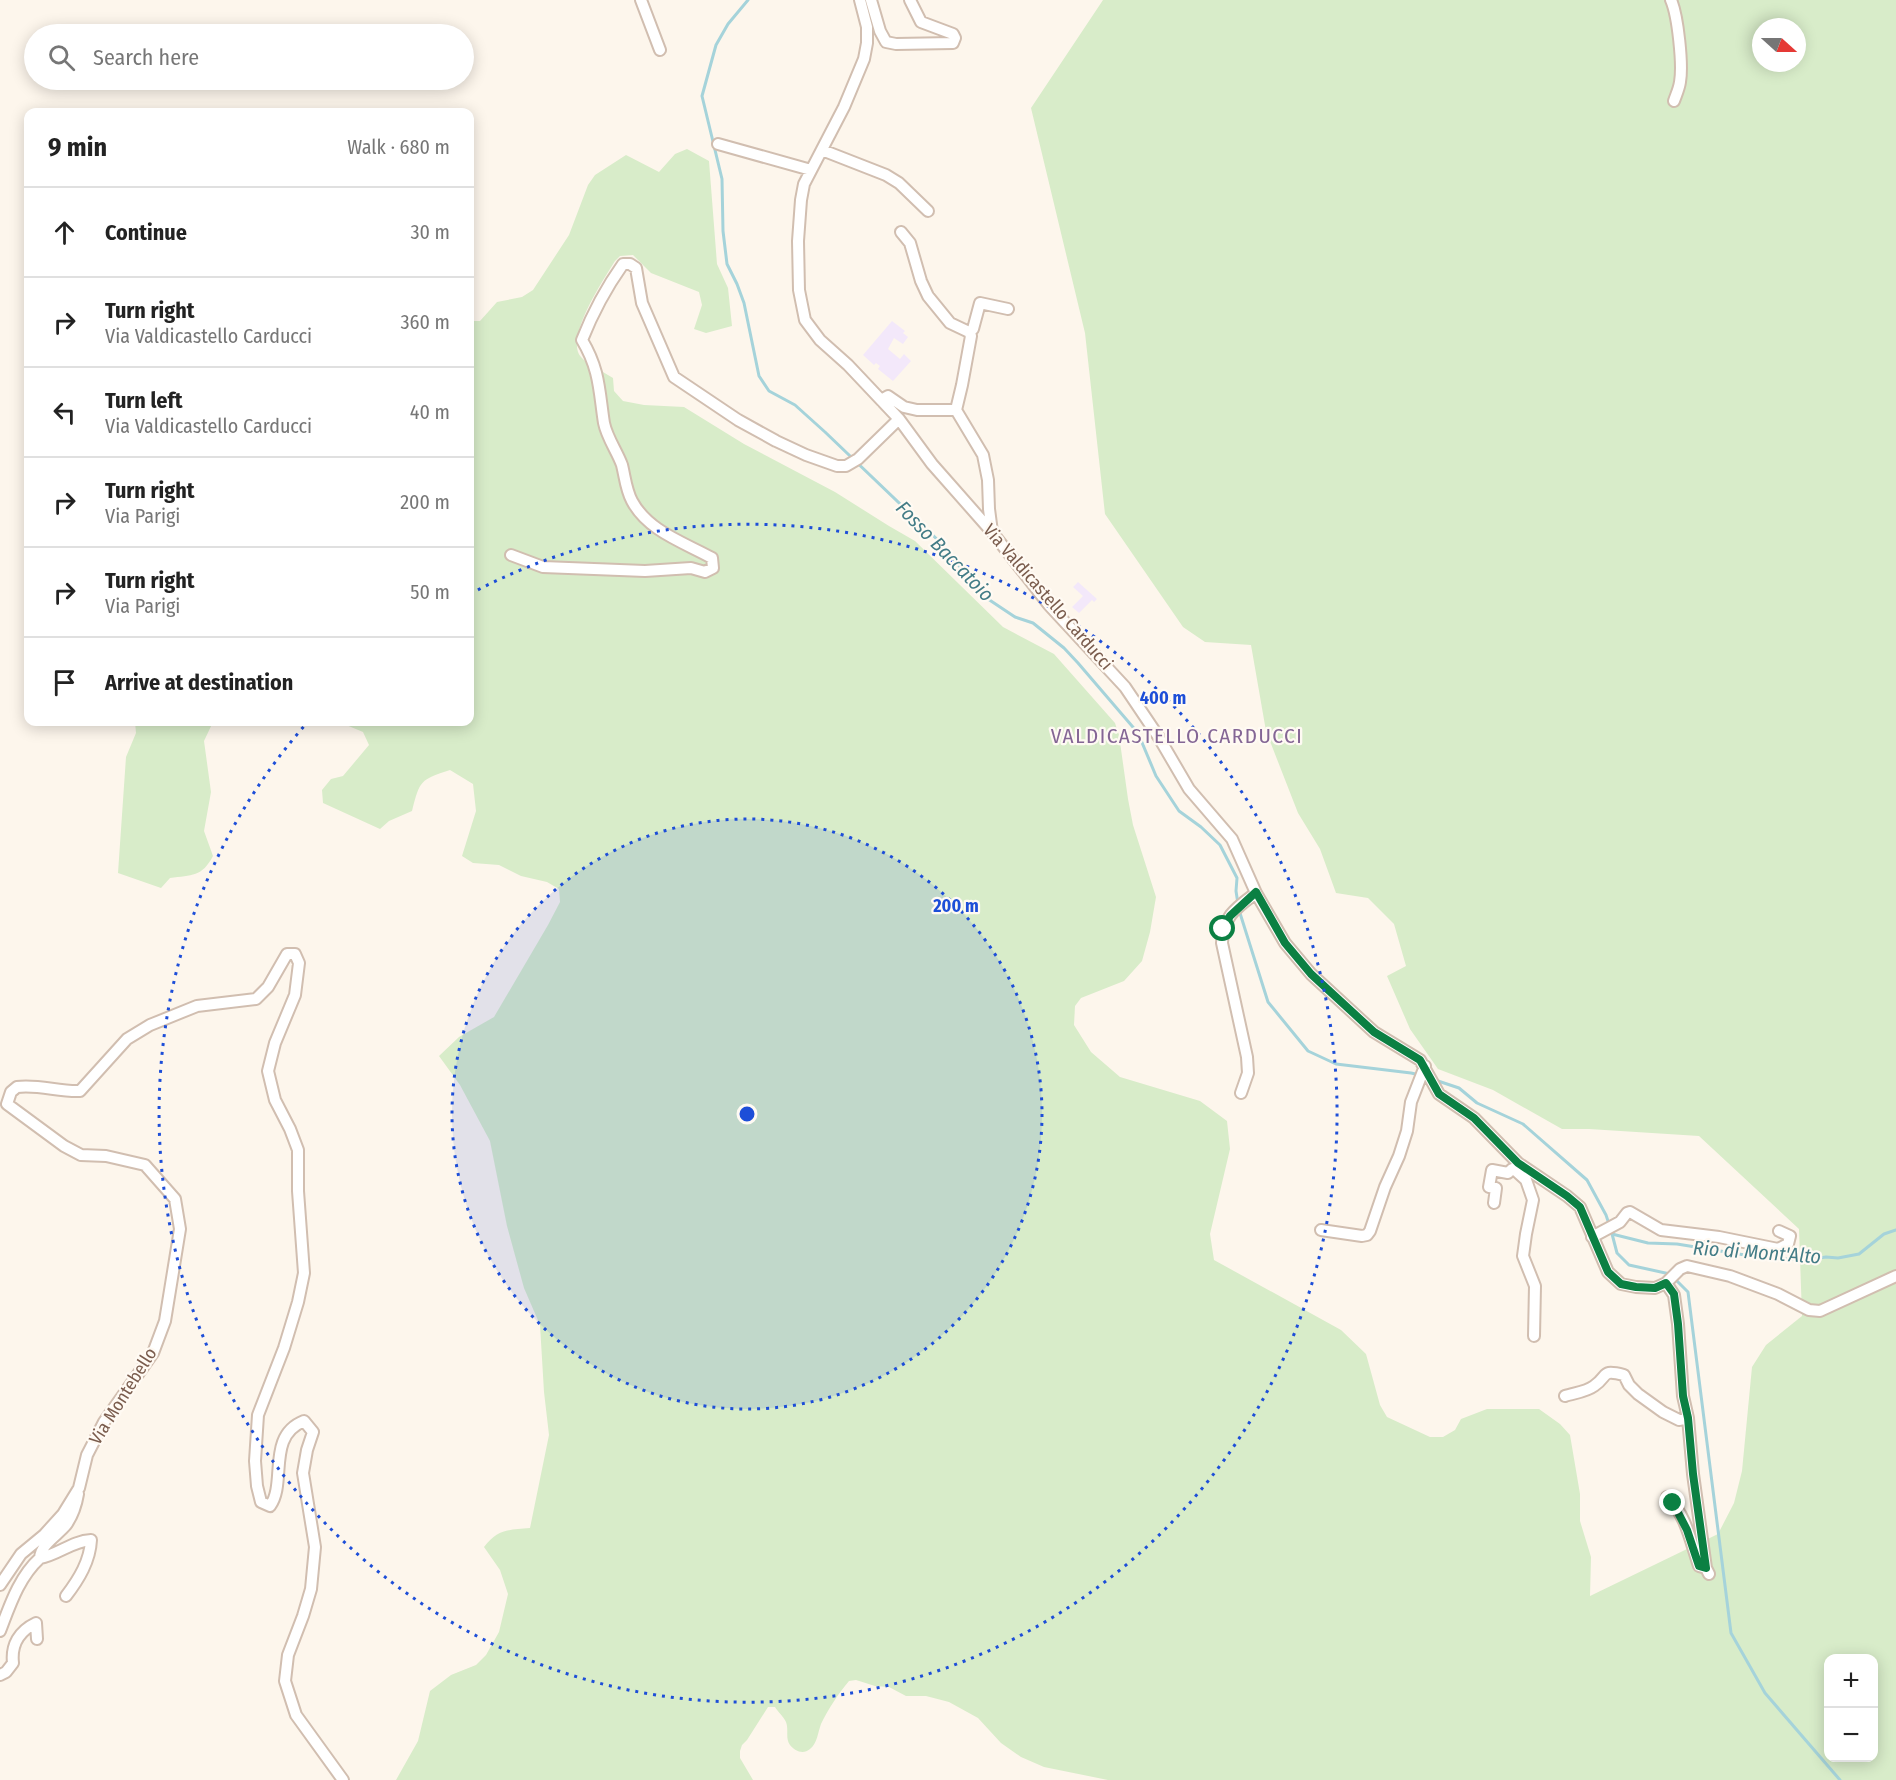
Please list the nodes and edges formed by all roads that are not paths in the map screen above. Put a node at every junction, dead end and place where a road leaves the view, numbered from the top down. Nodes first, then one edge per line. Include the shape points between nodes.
1 (641, 0) edge
2 (860, 0) edge
3 (871, 0) edge
4 (910, 0) edge
5 (1671, 0) edge
6 (660, 50) dead end
7 (1674, 101) dead end
8 (717, 144) dead end
9 (822, 150) junction
10 (811, 170) junction
11 (928, 211) dead end
12 (901, 232) dead end
13 (1008, 309) dead end
14 (969, 332) junction
15 (881, 400) junction
16 (956, 410) junction
17 (899, 419) junction
18 (992, 532) junction
19 (511, 555) dead end
20 (1256, 892) junction
21 (1425, 1066) junction
22 (1241, 1093) dead end
23 (5, 1103) edge
24 (1516, 1167) junction
25 (1494, 1203) dead end
26 (1321, 1230) dead end
27 (1779, 1232) dead end
28 (1595, 1235) junction
29 (1896, 1276) edge
30 (1670, 1279) junction
31 (1534, 1336) dead end
32 (1565, 1396) dead end
33 (1688, 1418) junction
34 (79, 1488) junction
35 (1667, 1497) dead end
36 (40, 1558) junction
37 (0, 1585) edge
38 (66, 1596) dead end
39 (0, 1631) edge
40 (37, 1639) dead end
41 (0, 1675) edge
42 (343, 1780) edge

1 - 6 street
2 - 9 street, Via Valdicastello Carducci via 867,27 864,58
3 - 4 street via 886,42 953,43 953,34 921,22
5 - 7 street via 1680,62 1680,83
8 - 10 street
9 - 10 street, Via Valdicastello Carducci
9 - 11 street via 886,175
10 - 15 street, Via Valdicastello Carducci via 804,184 798,241 797,271 805,320
12 - 14 street via 910,243 928,296 950,323
13 - 14 street via 980,303
14 - 16 street via 971,340
15 - 16 street via 888,396 917,410
15 - 17 street, Via Valdicastello Carducci
16 - 18 street via 983,454
17 - 18 street, Via Valdicastello Carducci via 932,464
17 - 19 street via 846,466 806,455 738,420 674,377 642,303 636,268 623,264 604,292 582,340 598,379 605,426 630,499 640,513 672,539 712,558 713,568 705,572 691,568 645,572 543,567
18 - 20 street, Via Valdicastello Carducci via 1049,605 1125,687 1189,789 1232,839
20 - 21 street, Via Valdicastello Carducci via 1285,943 1311,974 1374,1032
20 - 22 street via 1230,916 1223,929 1222,943 1247,1057 1248,1073
21 - 24 street, Via Valdicastello Carducci via 1439,1094 1474,1118
21 - 26 street via 1411,1102 1399,1156 1370,1231 1362,1236
23 - 34 street, Via Montebello via 81,1155 145,1165 175,1199 180,1229 165,1321 153,1353 104,1422 87,1455
23 - 42 street via 17,1087 80,1091 127,1039 197,1006 256,999 268,987 286,954 295,954 299,963 295,995 268,1071 275,1100 298,1150 304,1273 284,1348 258,1415 255,1461 261,1502 270,1506 275,1499 283,1440 295,1425 304,1421 313,1432 303,1473 314,1538 312,1578 288,1655 285,1682 297,1715
24 - 25 street via 1508,1173 1492,1170 1489,1187 1496,1188
24 - 28 street, Via Valdicastello Carducci via 1580,1207
24 - 31 street via 1533,1200 1523,1256 1534,1286
27 - 28 street via 1790,1236 1788,1244 1778,1249 1661,1230 1630,1212
28 - 30 street, Via Valdicastello Carducci via 1608,1272 1621,1284 1655,1288
29 - 30 street, Via Valdicastello Carducci via 1820,1311 1720,1273 1687,1266
30 - 33 street
32 - 33 street via 1596,1386 1608,1373 1621,1374 1638,1394 1663,1412 1679,1420
33 - 35 street via 1708,1571 1699,1566 1680,1515
34 - 36 street via 75,1510 41,1551
34 - 37 street, Via Montebello via 63,1514 21,1554
36 - 38 street via 91,1540 86,1564
36 - 39 street via 15,1592
40 - 41 street via 36,1623 24,1629 12,1650 13,1663

